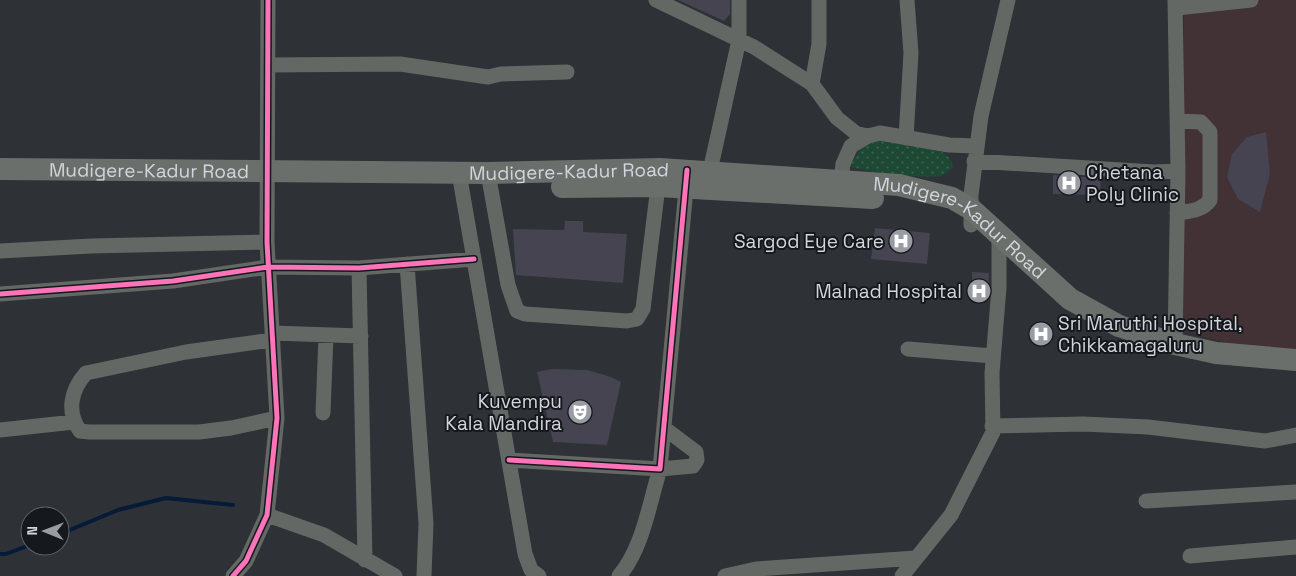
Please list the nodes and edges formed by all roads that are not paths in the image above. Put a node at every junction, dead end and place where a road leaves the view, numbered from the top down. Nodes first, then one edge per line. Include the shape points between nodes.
1 (268, 0) edge
2 (656, 0) edge
3 (739, 0) edge
4 (819, 0) edge
5 (907, 0) edge
6 (1008, 0) edge
7 (1251, 0) edge
8 (1174, 2) edge
9 (740, 40) junction
10 (268, 66) junction
11 (568, 72) dead end
12 (812, 84) junction
13 (1178, 121) junction
14 (868, 136) junction
15 (906, 138) junction
16 (976, 146) junction
17 (974, 161) junction
18 (0, 169) edge
19 (710, 171) junction
20 (1178, 171) junction
21 (659, 177) junction
22 (268, 178) junction
23 (687, 179) junction
24 (461, 180) junction
25 (489, 180) junction
26 (841, 180) junction
27 (0, 184) edge
28 (1178, 213) junction
29 (971, 217) junction
30 (999, 240) junction
31 (267, 242) junction
32 (0, 251) edge
33 (474, 259) junction
34 (407, 264) junction
35 (268, 267) junction
36 (359, 268) junction
37 (0, 294) edge
38 (326, 335) junction
39 (272, 336) junction
40 (360, 336) junction
41 (1174, 344) junction
42 (908, 349) dead end
43 (993, 356) junction
44 (1296, 360) edge
45 (1296, 373) edge
46 (323, 412) dead end
47 (277, 418) junction
48 (74, 422) junction
49 (992, 426) junction
50 (664, 428) junction
51 (0, 430) edge
52 (1296, 435) edge
53 (509, 460) junction
54 (660, 469) junction
55 (1296, 492) edge
56 (1146, 501) dead end
57 (268, 515) junction
58 (1296, 547) edge
59 (1190, 556) dead end
60 (916, 558) junction
61 (365, 560) junction
62 (533, 574) edge
63 (392, 575) edge
64 (233, 576) edge
65 (424, 576) edge
66 (619, 576) edge
67 (725, 576) edge
68 (902, 576) edge

1 - 10 street
2 - 9 street
3 - 9 street
4 - 12 street via 819,44
5 - 15 street via 911,53
6 - 16 street
7 - 8 street
8 - 13 street
9 - 12 street
9 - 19 street
10 - 11 street via 400,64 488,77
10 - 22 street
12 - 14 street via 837,118 857,134
13 - 20 street
13 - 28 street via 1201,122 1210,132 1210,200 1199,210
14 - 15 street via 880,133
14 - 26 street via 851,146 843,164
15 - 16 street
16 - 17 street
17 - 20 street
17 - 29 street
18 - 22 highway, Mudigere-Kadur Road
19 - 23 highway, Mudigere-Kadur Road
19 - 26 highway, Mudigere-Kadur Road
20 - 28 street
21 - 23 highway, Mudigere-Kadur Road
21 - 25 highway, Mudigere-Kadur Road
21 - 25 street via 642,310 637,319 627,321 517,311 508,285
22 - 24 highway, Mudigere-Kadur Road
22 - 27 highway, Mudigere-Kadur Road
22 - 31 street
23 - 29 highway, Mudigere-Kadur Road via 899,200
23 - 50 street
24 - 25 highway, Mudigere-Kadur Road
24 - 33 street
26 - 29 highway, Mudigere-Kadur Road via 899,185 952,198
28 - 41 street
29 - 30 highway, Mudigere-Kadur Road
30 - 41 highway, Mudigere-Kadur Road via 1070,299 1119,326
30 - 43 street
30 - 45 highway, Mudigere-Kadur Road via 1035,284 1085,323 1128,345 1196,364
31 - 32 street
31 - 35 street
33 - 34 street
33 - 53 street
34 - 36 street
34 - 65 street via 426,523
35 - 36 street
35 - 37 street via 173,281
35 - 39 street
36 - 40 street
38 - 39 street
38 - 40 street
38 - 46 street
39 - 47 street
39 - 48 street via 86,373 74,391
40 - 61 street
41 - 44 highway, Mudigere-Kadur Road via 1216,353
42 - 43 street
43 - 49 street
47 - 48 street via 199,432 90,432 80,430
47 - 57 street
48 - 51 street
49 - 52 street via 1148,427 1265,440
49 - 60 street via 992,432 950,515
50 - 54 street
50 - 54 street via 696,452 697,460 693,466
53 - 54 street
53 - 62 street via 525,554
54 - 66 street via 637,545 629,564
55 - 56 street
57 - 61 street via 324,535
57 - 64 street via 246,561
58 - 59 street
60 - 67 street via 756,569
60 - 68 street
61 - 63 street

